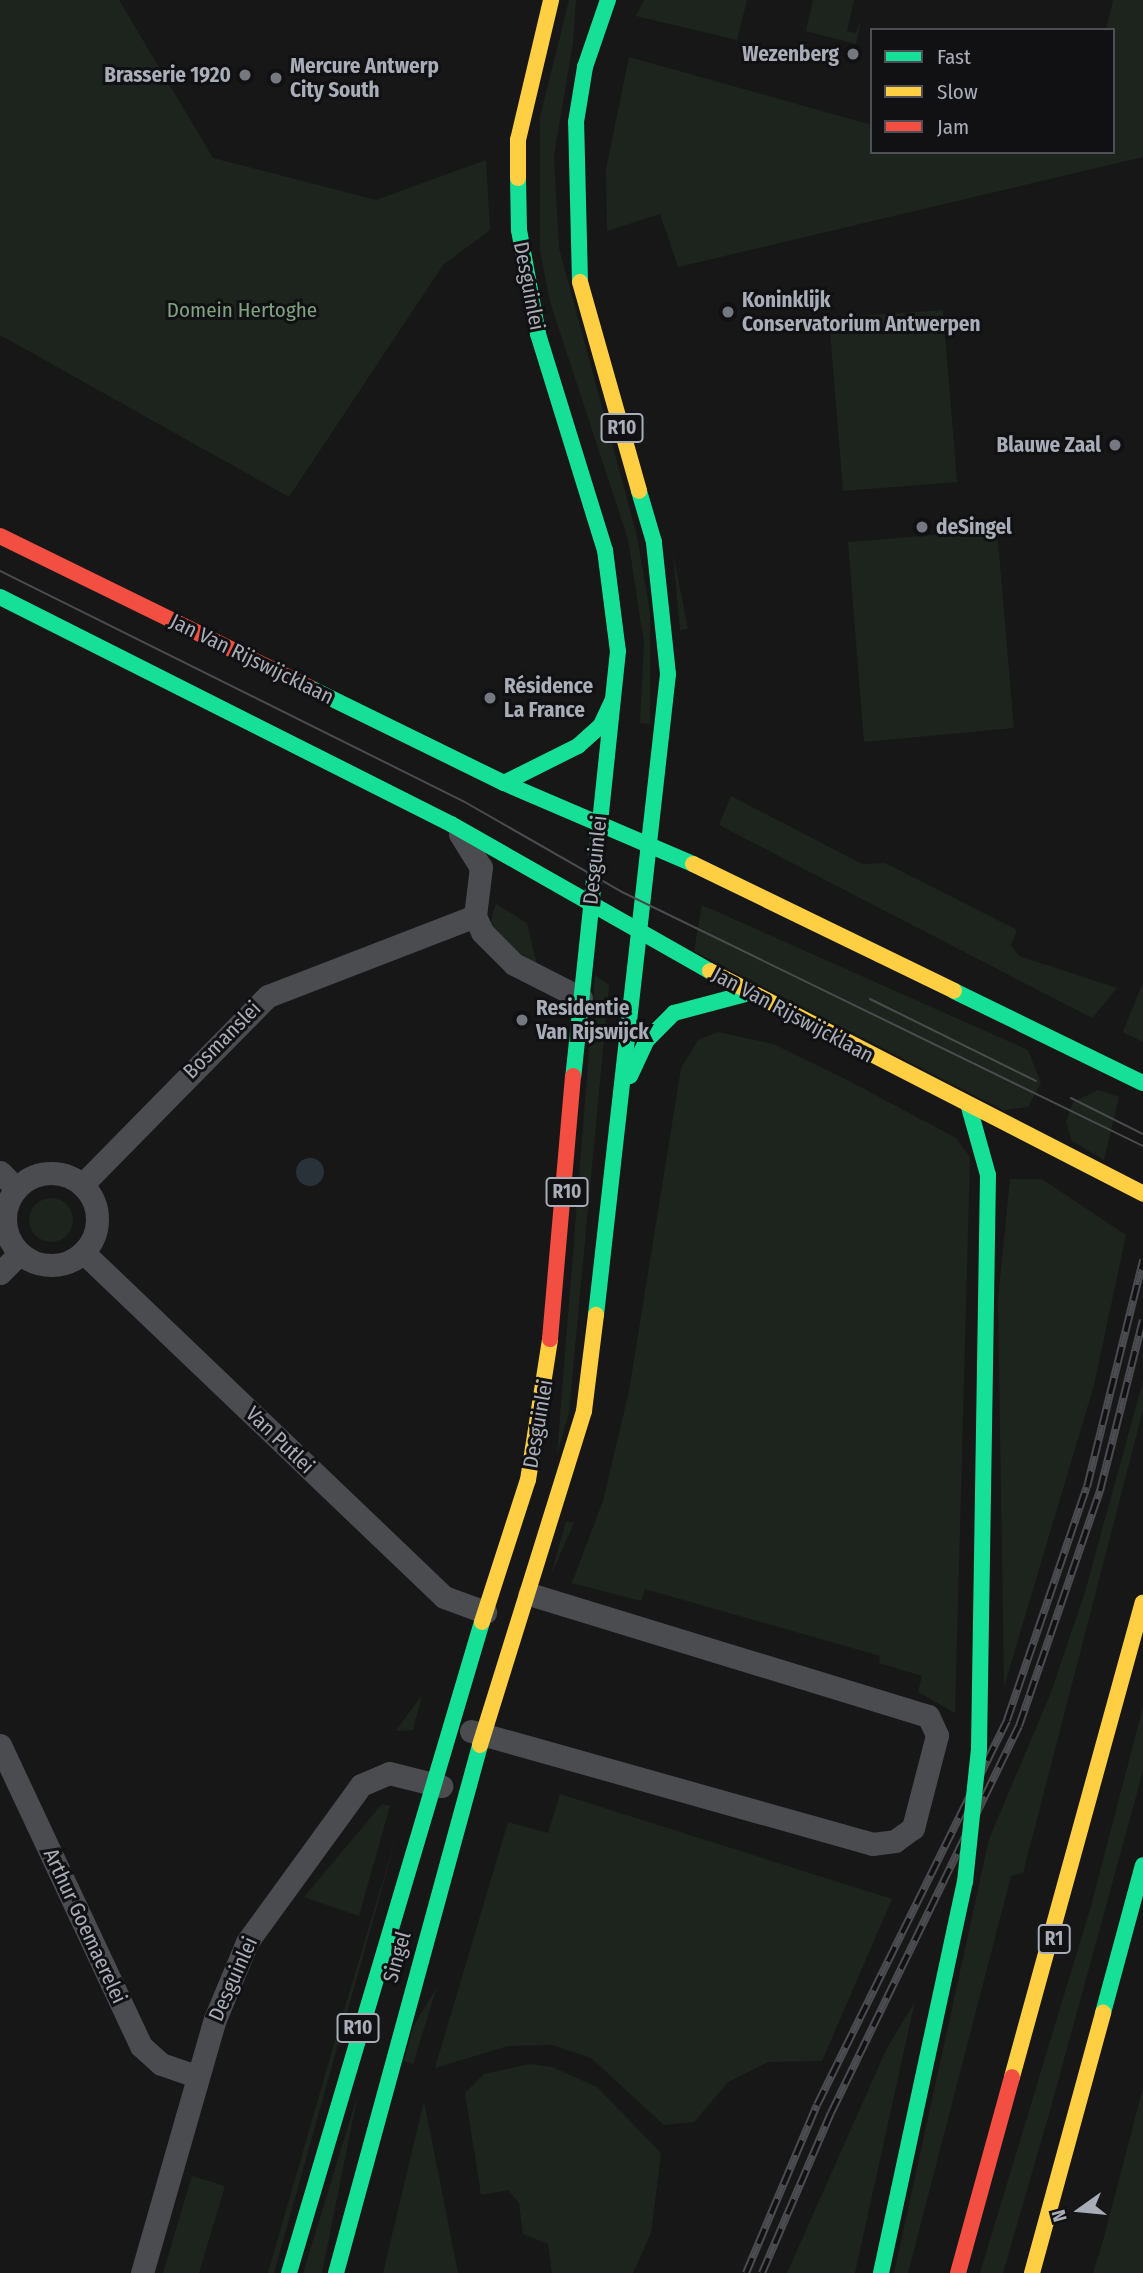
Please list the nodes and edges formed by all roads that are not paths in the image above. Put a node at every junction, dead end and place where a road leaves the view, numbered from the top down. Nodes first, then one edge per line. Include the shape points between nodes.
1 (551, 0) edge
2 (608, 0) edge
3 (0, 536) edge
4 (0, 597) edge
5 (615, 696) junction
6 (503, 783) junction
7 (451, 824) junction
8 (598, 824) junction
9 (651, 847) junction
10 (590, 903) junction
11 (475, 916) junction
12 (642, 932) junction
13 (749, 993) junction
14 (581, 998) junction
15 (1143, 1083) edge
16 (626, 1088) junction
17 (969, 1107) junction
18 (8, 1180) edge
19 (82, 1185) junction
20 (1143, 1194) edge
21 (83, 1252) junction
22 (20, 1253) junction
23 (0, 1273) edge
24 (529, 1594) junction
25 (1143, 1603) edge
26 (485, 1612) junction
27 (450, 1723) junction
28 (483, 1735) junction
29 (0, 1745) edge
30 (431, 1783) junction
31 (466, 1793) junction
32 (1143, 1865) edge
33 (198, 2077) junction
34 (142, 2273) edge
35 (289, 2273) edge
36 (336, 2273) edge
37 (881, 2273) edge
38 (958, 2273) edge
39 (1032, 2273) edge

1 - 5 main road, Desguinlei / R10 via 518,140 519,230 538,334 605,550 615,603
2 - 9 main road, Desguinlei / R10 via 585,67 571,212 583,305 636,473 666,614 668,674
3 - 6 main road, Jan Van Rijswijcklaan
4 - 7 main road, Jan Van Rijswijcklaan
5 - 6 main road via 590,736
5 - 8 main road, Desguinlei / R10
6 - 8 main road, Jan Van Rijswijcklaan
7 - 10 main road, Jan Van Rijswijcklaan
7 - 11 street, Jan Van Rijswijcklaan via 481,867
8 - 9 main road, Jan Van Rijswijcklaan
8 - 10 main road, Desguinlei / R10
9 - 12 main road, Desguinlei / R10
9 - 15 main road, Jan Van Rijswijcklaan
10 - 12 main road, Jan Van Rijswijcklaan
10 - 14 main road, Desguinlei / R10
11 - 14 street via 513,964
11 - 19 street, Bosmanslei via 268,996
12 - 13 main road, Jan Van Rijswijcklaan
12 - 16 main road, Desguinlei / R10
13 - 16 main road, Desguinlei via 674,1013 646,1041
13 - 17 main road, Jan Van Rijswijcklaan
14 - 26 main road, Desguinlei / R10 via 545,1400 528,1480
16 - 24 main road, Desguinlei / R10 via 584,1411
17 - 20 main road, Jan Van Rijswijcklaan
17 - 37 main road, bridge via 985,1152 988,1185 979,1749 965,1882
18 - 19 street via 56,1173
18 - 22 street via 5,1214
19 - 21 street via 96,1226
21 - 22 street via 45,1265
21 - 26 street, Van Putlei via 444,1597
22 - 23 street
24 - 28 main road, Desguinlei / R10
24 - 28 street via 928,1716 937,1735 913,1828 895,1841 872,1844
25 - 38 main road, R1
26 - 27 main road, Desguinlei / R10
27 - 28 street
27 - 30 main road, Desguinlei / R10
28 - 31 main road, Singel / R10
29 - 33 street, Arthur Goemaerelei via 141,2046 161,2064
30 - 31 street, Desguinlei
30 - 33 street, Desguinlei via 389,1773 361,1785 247,1942
30 - 35 main road, Singel / R10
31 - 36 main road, Singel / R10
32 - 39 main road
33 - 34 street, Desguinlei

